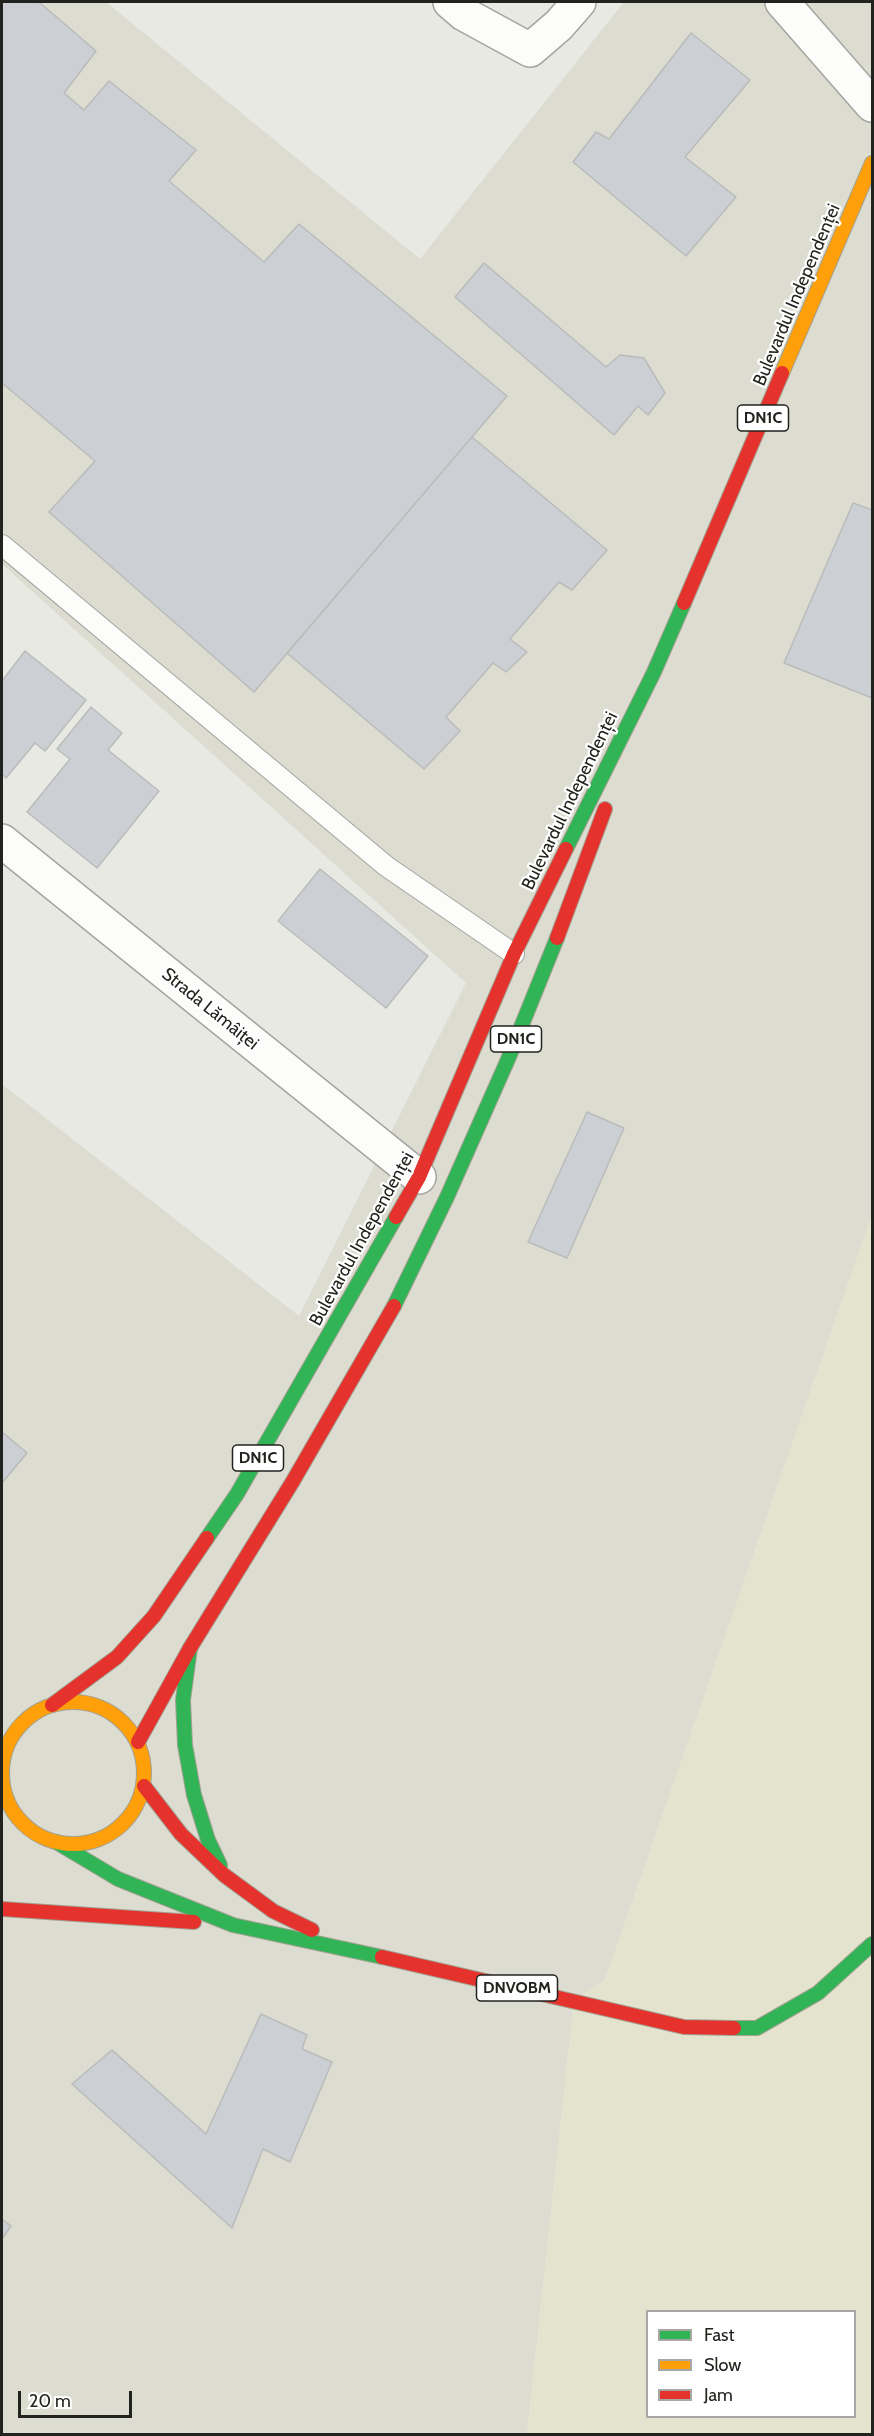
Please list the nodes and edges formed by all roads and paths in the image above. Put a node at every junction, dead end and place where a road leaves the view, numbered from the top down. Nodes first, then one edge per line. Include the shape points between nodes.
1 (450, 2) edge
2 (579, 2) edge
3 (782, 2) edge
4 (873, 105) edge
5 (873, 163) edge
6 (2, 545) edge
7 (654, 672) junction
8 (616, 779) dead end
9 (609, 801) dead end
10 (2, 841) edge
11 (514, 954) junction
12 (419, 1177) junction
13 (190, 1648) junction
14 (52, 1704) junction
15 (18, 1728) junction
16 (2, 1739) edge
17 (138, 1742) junction
18 (144, 1786) junction
19 (27, 1827) junction
20 (10, 1833) dead end
21 (56, 1842) junction
22 (224, 1875) junction
23 (2, 1909) edge
24 (233, 1925) junction
25 (873, 1944) edge
26 (349, 1949) junction

1 - 2 street via 464,14 530,50
3 - 4 street
5 - 7 main road, Bulevardul Independenței / DN1C
6 - 11 lane via 386,866
7 - 8 main road, Bulevardul Independenței / DN1C
7 - 11 main road, Bulevardul Independenței / DN1C
9 - 13 main road, Bulevardul Independenței / DN1C via 509,1057 395,1304
10 - 12 street, Strada Lămâiței
11 - 12 main road, Bulevardul Independenței / DN1C
12 - 14 main road, Bulevardul Independenței / DN1C via 237,1494 154,1616 117,1657
13 - 17 main road, Bulevardul Independenței / DN1C
13 - 22 main road, DNVOBM via 183,1700 185,1745 194,1795
14 - 15 main road, DN1C
14 - 17 main road, DN1C via 93,1704 127,1725
15 - 16 main road, DN1C
15 - 19 main road, DN1C via 7,1747 2,1769 4,1790
17 - 18 main road, DN1C
18 - 21 main road, DN1C via 130,1816 105,1837 89,1843
18 - 22 main road, DNVOBM via 182,1834
19 - 20 main road
19 - 21 main road, DN1C
21 - 24 main road, DNVOBM via 118,1879
22 - 26 main road, DNVOBM via 273,1911
23 - 24 main road, DNVOBM
24 - 26 main road, DNVOBM
25 - 26 main road, DNVOBM via 818,1992 757,2028 684,2026

